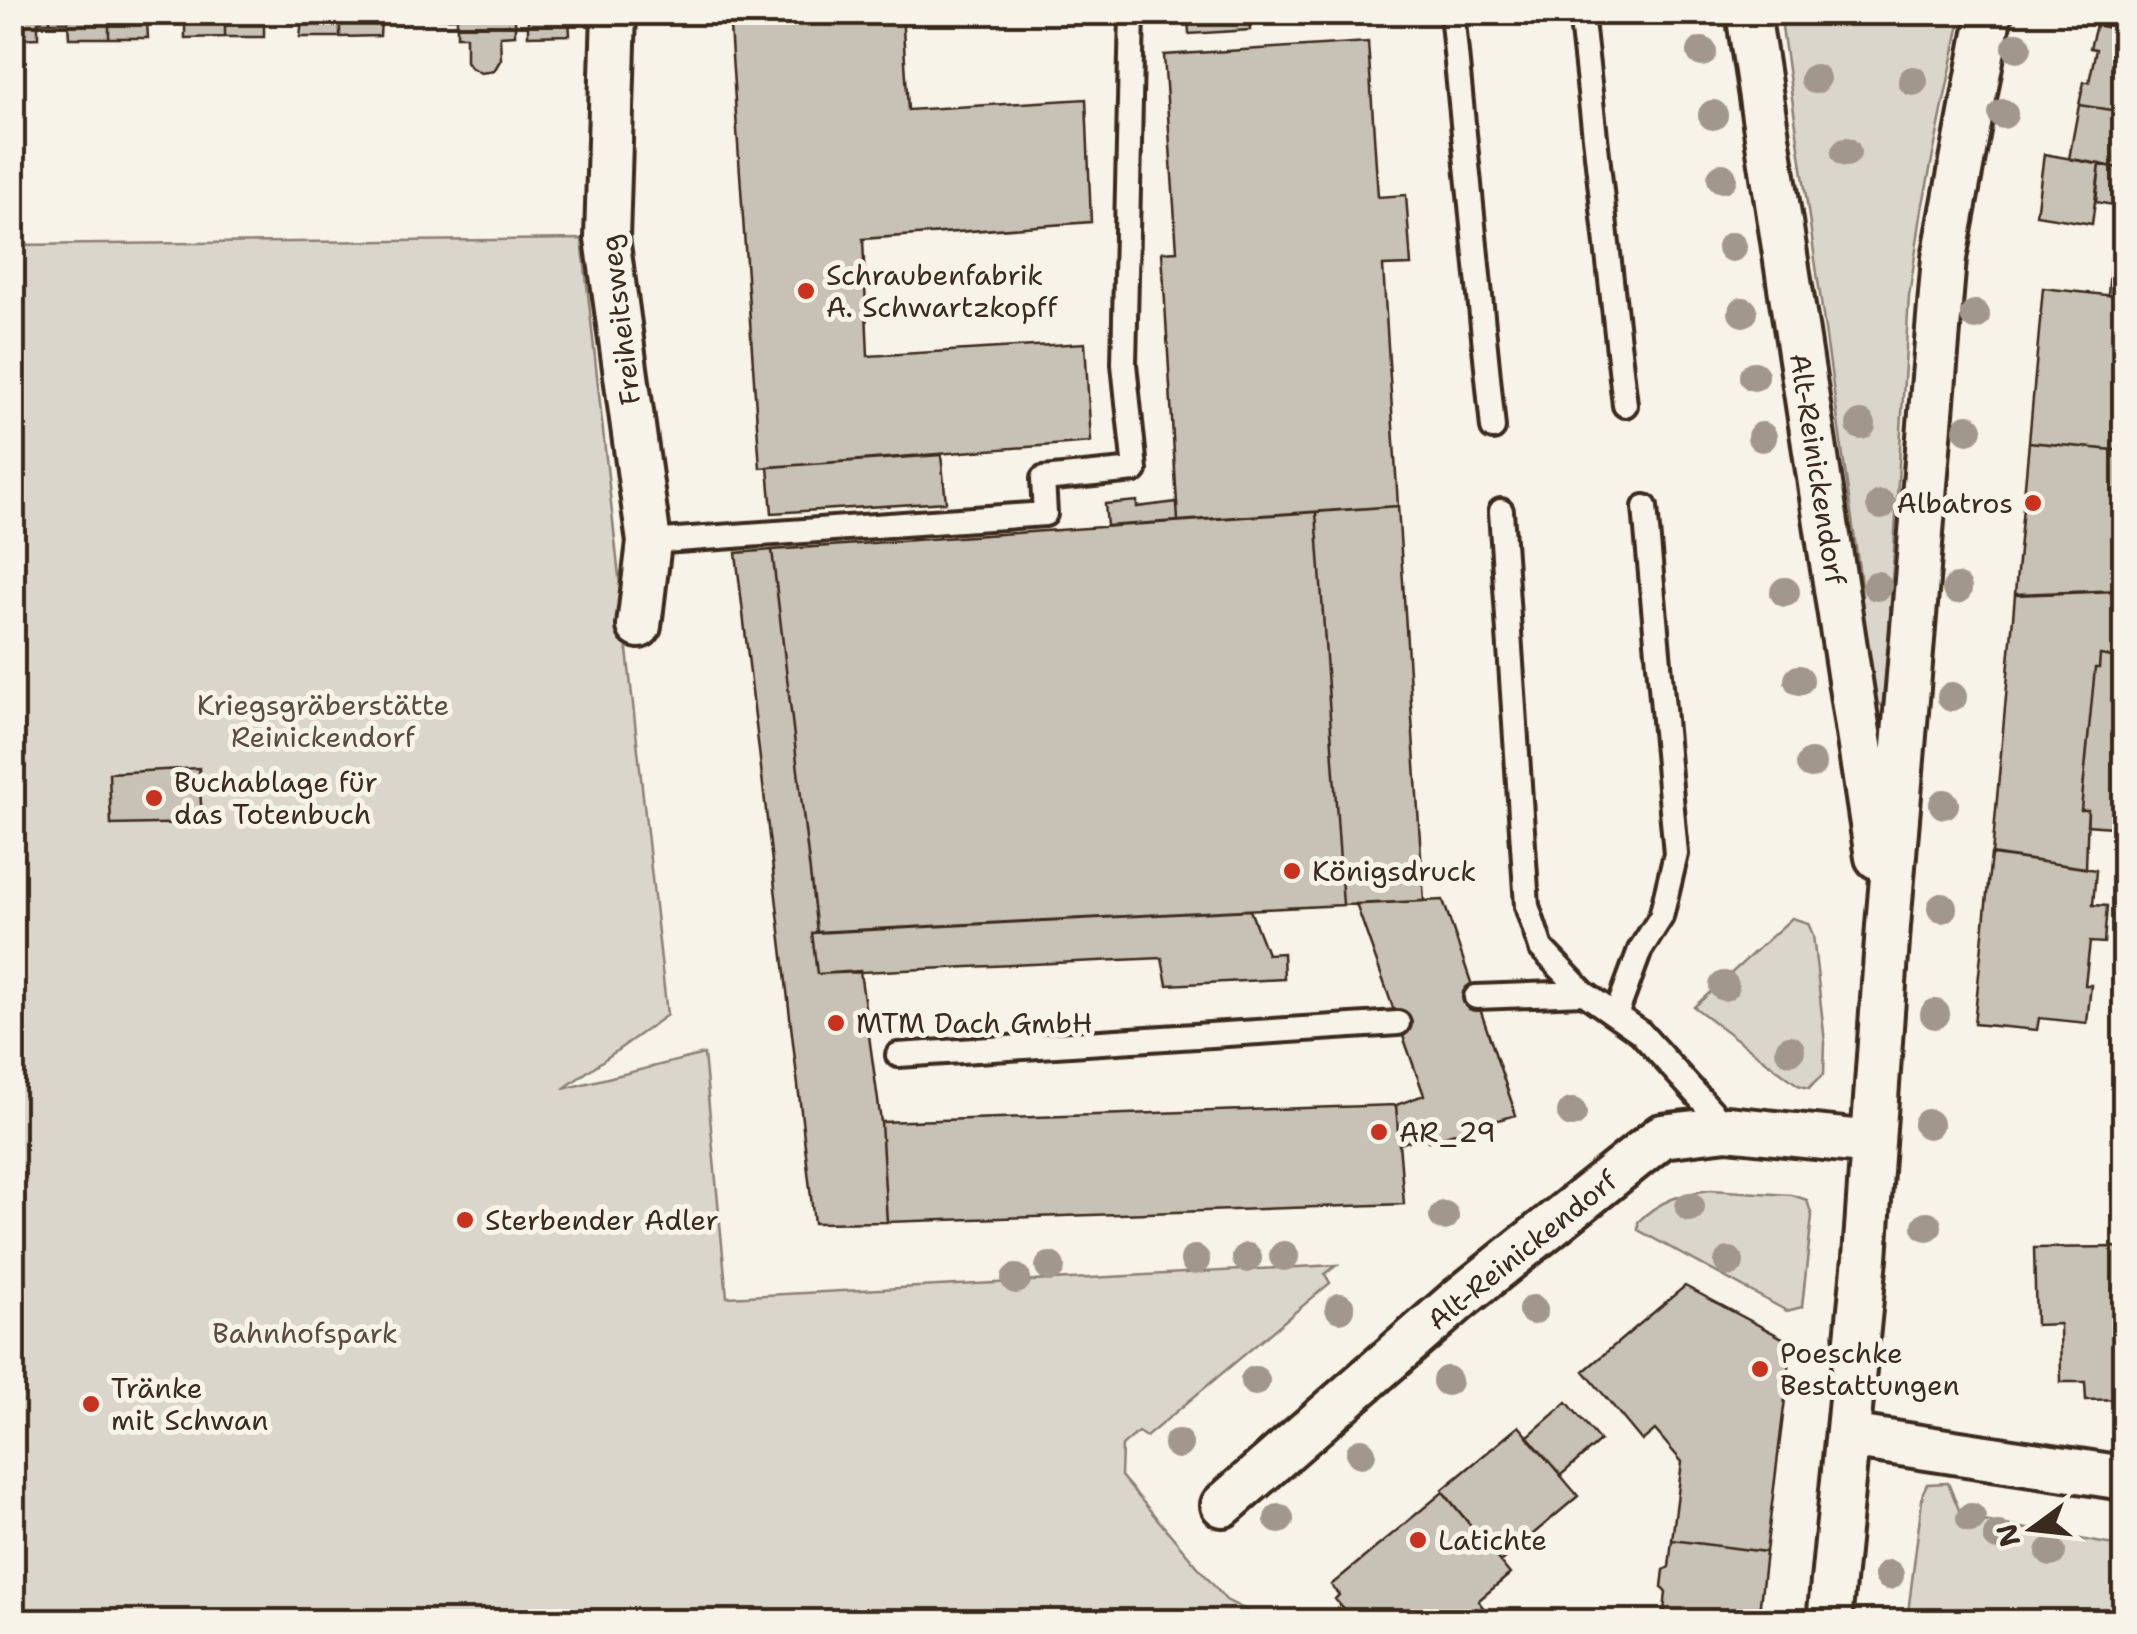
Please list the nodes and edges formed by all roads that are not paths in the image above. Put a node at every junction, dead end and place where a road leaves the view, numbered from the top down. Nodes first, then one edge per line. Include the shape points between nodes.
1 (614, 12) edge
2 (1132, 12) edge
3 (1452, 12) edge
4 (1581, 12) edge
5 (1748, 12) edge
6 (1990, 12) edge
7 (1625, 405) dead end
8 (1493, 428) dead end
9 (1645, 507) dead end
10 (1501, 511) dead end
11 (649, 542) junction
12 (639, 626) dead end
13 (1888, 926) junction
14 (1584, 992) junction
15 (1476, 997) dead end
16 (1616, 1015) junction
17 (1398, 1022) dead end
18 (898, 1055) dead end
19 (1727, 1128) junction
20 (1872, 1143) junction
21 (1848, 1436) junction
22 (2124, 1478) edge
23 (1223, 1505) dead end
24 (1829, 1622) edge

1 - 11 street, Freiheitsweg via 607,238
2 - 11 lane via 1124,364 1136,470 1044,480 1045,514
3 - 8 lane
4 - 7 lane
5 - 13 street, Alt-Reinickendorf
6 - 13 street, Alt-Reinickendorf via 1944,258
9 - 16 lane via 1676,854 1661,917 1640,950
10 - 14 lane via 1528,906 1542,948
11 - 12 street, Freiheitsweg
13 - 20 street, Alt-Reinickendorf
14 - 15 lane
14 - 16 lane
16 - 19 lane via 1640,1032
17 - 18 lane
19 - 20 street, Alt-Reinickendorf
19 - 23 street, Alt-Reinickendorf via 1662,1136 1458,1300
20 - 21 street, Alt-Reinickendorf
21 - 22 street
21 - 24 street, Alt-Reinickendorf

